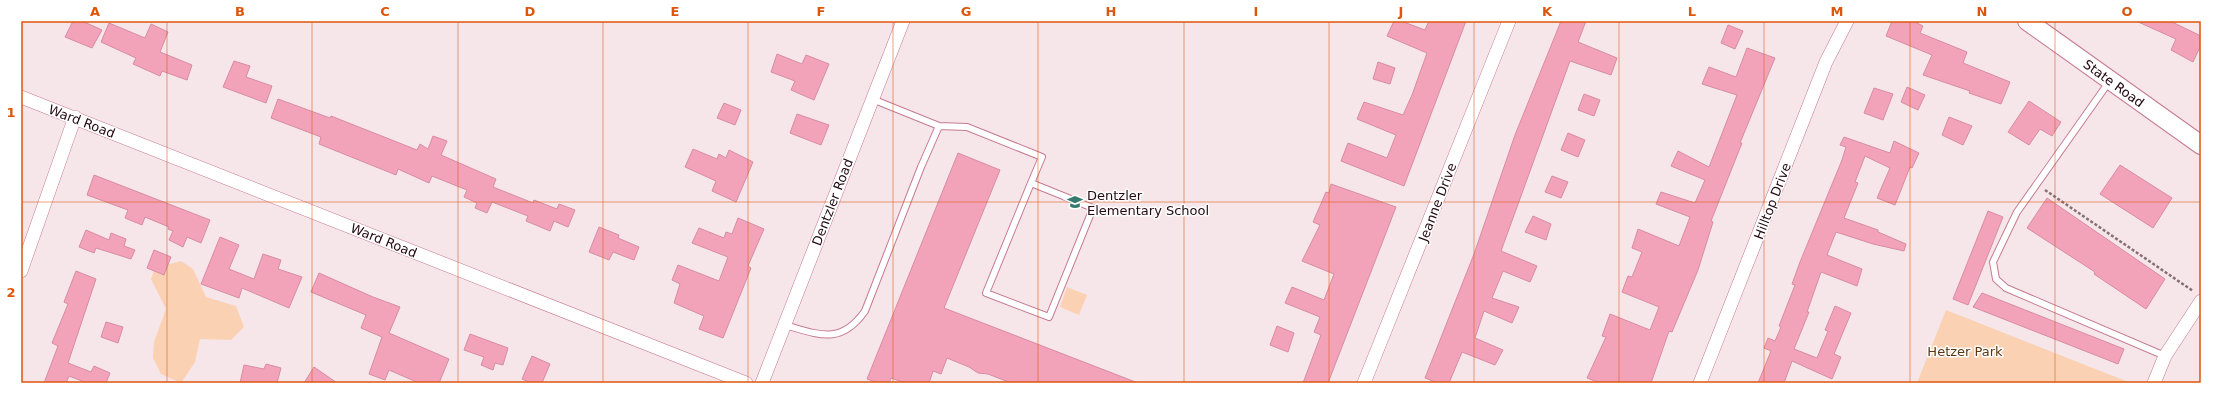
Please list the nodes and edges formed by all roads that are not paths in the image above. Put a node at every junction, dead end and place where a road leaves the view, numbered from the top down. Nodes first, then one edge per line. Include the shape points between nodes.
1 (902, 21) edge
2 (1509, 21) edge
3 (1847, 21) edge
4 (2027, 21) edge
5 (2110, 80) junction
6 (21, 97) edge
7 (872, 99) junction
8 (75, 118) junction
9 (939, 126) junction
10 (2201, 145) edge
11 (1031, 183) junction
12 (21, 271) edge
13 (2198, 297) edge
14 (784, 325) junction
15 (2165, 356) junction
16 (746, 383) edge
17 (762, 383) edge
18 (1364, 383) edge
19 (1700, 383) edge
20 (2154, 383) edge

1 - 7 street, Dentzler Road
2 - 18 street, Jeanne Drive
3 - 19 street, Hilltop Drive via 1826,62
4 - 5 main road, State Road
5 - 10 main road, State Road
5 - 15 lane via 2017,212 1993,262 1996,279 2006,288
6 - 8 street, Ward Road
7 - 9 lane
7 - 14 street, Dentzler Road
8 - 12 street
8 - 16 street, Ward Road
9 - 11 lane via 967,127 1042,157
9 - 14 lane via 865,311 855,325 841,334 824,334
11 - 11 lane via 986,292 1049,317 1093,208
13 - 15 street
14 - 17 street, Dentzler Road
15 - 20 street

